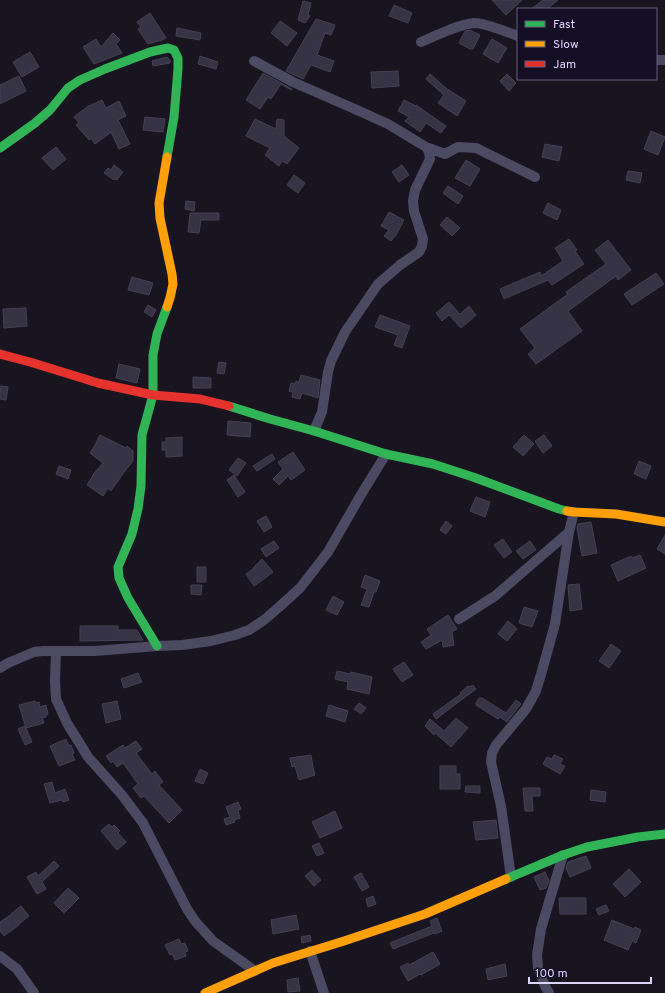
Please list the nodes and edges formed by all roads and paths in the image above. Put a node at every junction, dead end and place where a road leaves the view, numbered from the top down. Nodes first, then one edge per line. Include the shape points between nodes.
1 (517, 36) edge
2 (421, 42) dead end
3 (254, 61) dead end
4 (0, 148) edge
5 (426, 148) junction
6 (535, 177) dead end
7 (0, 354) edge
8 (153, 395) junction
9 (314, 431) junction
10 (386, 454) junction
11 (574, 512) junction
12 (665, 522) edge
13 (569, 532) junction
14 (459, 619) dead end
15 (157, 646) junction
16 (56, 651) junction
17 (0, 668) edge
18 (665, 834) edge
19 (563, 855) junction
20 (511, 877) junction
21 (310, 951) junction
22 (0, 956) edge
23 (255, 971) junction
24 (34, 993) edge
25 (205, 993) edge
26 (324, 993) edge
27 (549, 993) edge

1 - 2 street via 496,27 475,23 458,26
3 - 5 street via 293,82 388,124
4 - 8 street via 39,120 80,79 146,54 169,48 174,50 178,58 174,117 159,203 173,284 153,355
5 - 6 street via 445,154 458,147 476,148
5 - 9 street via 430,159 413,200 423,239 422,246 419,252 378,284 345,332 331,361 322,412
7 - 8 street via 98,383
8 - 9 street via 200,399
8 - 15 street via 142,435 138,509 132,534 118,567 119,578 128,598
9 - 10 street
10 - 11 street via 473,476 559,509
10 - 15 street via 328,552 300,588 264,620 249,630 211,641
11 - 12 street via 616,514
11 - 13 street
13 - 14 street via 495,596
13 - 20 street via 555,624 536,691 526,709 492,753 491,762 502,806
15 - 16 street
16 - 17 street via 34,652
16 - 23 street via 56,699 88,757 143,823 195,921 213,941
18 - 19 street via 586,847
19 - 20 street
19 - 27 street via 541,929 537,955 538,968
20 - 21 street via 425,914
21 - 23 street
21 - 26 street
22 - 24 street via 17,968
23 - 25 street

